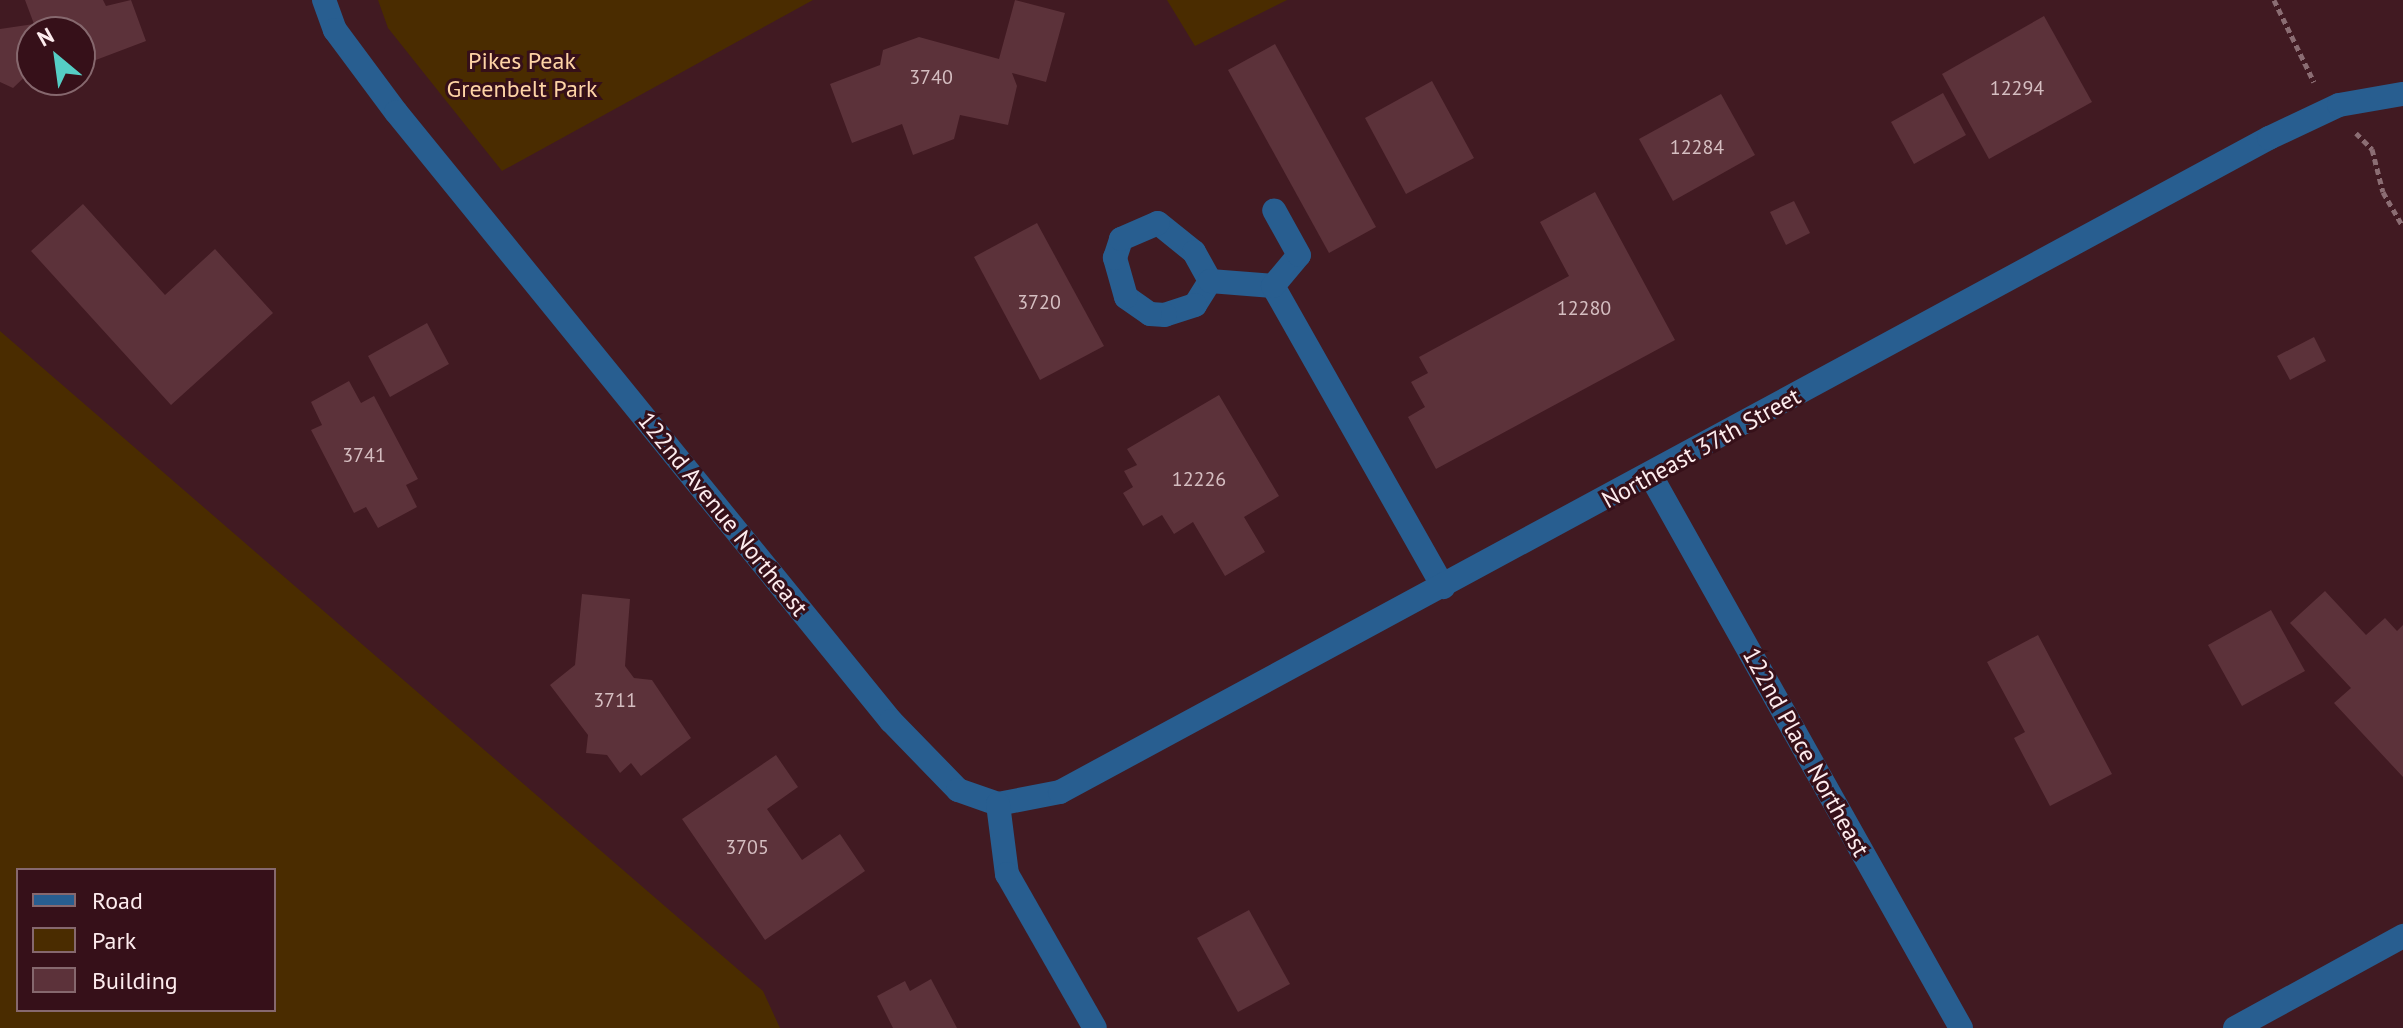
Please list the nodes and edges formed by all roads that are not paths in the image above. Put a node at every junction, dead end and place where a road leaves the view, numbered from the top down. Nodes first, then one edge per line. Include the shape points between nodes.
1 (324, 0) edge
2 (2403, 94) edge
3 (1274, 210) dead end
4 (1210, 281) dead end
5 (1273, 286) junction
6 (1651, 476) junction
7 (1443, 587) junction
8 (998, 804) junction
9 (2403, 936) edge
10 (1095, 1028) edge
11 (1961, 1028) edge
12 (2235, 1028) edge

1 - 8 street, 122nd Avenue Northeast via 335,30 396,112 891,721 958,790
2 - 6 street, Northeast 37th Street via 2332,109
3 - 5 street via 1299,255
4 - 5 street
5 - 7 street
6 - 7 street, Northeast 37th Street
6 - 11 street, 122nd Place Northeast
7 - 8 street, Northeast 37th Street via 1060,792
8 - 10 street via 1007,874
9 - 12 street

